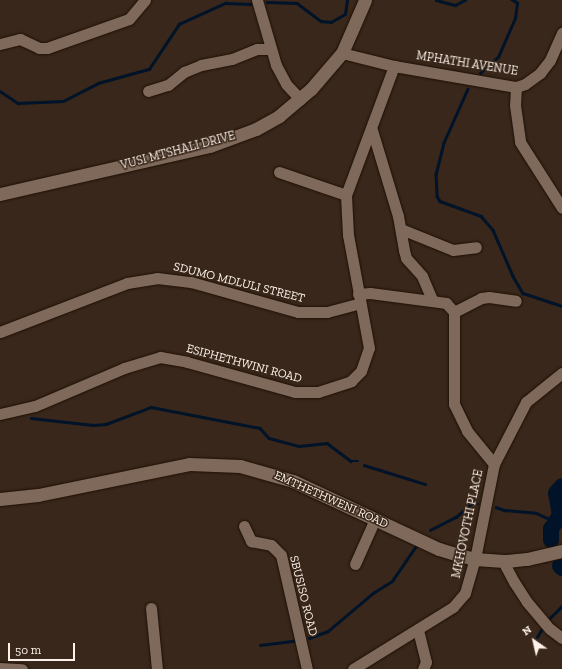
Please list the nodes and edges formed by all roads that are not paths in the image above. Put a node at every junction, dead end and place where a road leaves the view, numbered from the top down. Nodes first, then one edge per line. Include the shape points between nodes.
1 (145, 0) edge
2 (257, 0) edge
3 (365, 0) edge
4 (562, 33) edge
5 (0, 44) edge
6 (271, 50) junction
7 (342, 53) junction
8 (394, 66) junction
9 (516, 87) junction
10 (148, 91) dead end
11 (300, 99) junction
12 (372, 130) junction
13 (279, 172) dead end
14 (0, 194) edge
15 (346, 195) junction
16 (562, 208) edge
17 (401, 229) junction
18 (476, 247) dead end
19 (359, 298) junction
20 (432, 300) junction
21 (516, 301) dead end
22 (454, 312) junction
23 (0, 332) edge
24 (562, 373) edge
25 (0, 414) edge
26 (494, 464) junction
27 (0, 499) edge
28 (375, 519) junction
29 (244, 526) dead end
30 (562, 551) edge
31 (475, 559) junction
32 (507, 561) junction
33 (354, 564) dead end
34 (151, 608) dead end
35 (418, 630) junction
36 (562, 638) edge
37 (0, 668) edge
38 (22, 669) edge
39 (157, 669) edge
40 (307, 669) edge
41 (353, 669) edge
42 (423, 669) edge

1 - 5 street via 129,19 47,48 39,48 25,40 11,40
2 - 6 street
3 - 7 street, VUSI MTSHALI DRIVE
4 - 9 street, MPHATHI AVENUE via 550,60 540,73
6 - 10 street via 257,49 232,59 201,65 184,72 168,85
6 - 11 street via 280,75
7 - 8 street, MPHATHI AVENUE
7 - 11 street, VUSI MTSHALI DRIVE
8 - 9 street, MPHATHI AVENUE
8 - 12 street, ESIPHETHWINI ROAD
9 - 16 street via 514,105 520,142
11 - 14 street, VUSI MTSHALI DRIVE via 279,116 256,129 218,143
12 - 15 street, ESIPHETHWINI ROAD
12 - 17 street
13 - 15 street
15 - 19 street, ESIPHETHWINI ROAD via 348,235
17 - 18 street via 453,250
17 - 20 street via 406,258 422,276
19 - 20 street, SDUMO MDLULI STREET
19 - 23 street, SDUMO MDLULI STREET via 327,312 298,312 191,282 157,278 127,283
19 - 25 street, ESIPHETHWINI ROAD via 367,337 367,359 351,381 336,388 318,392 295,392 160,357 124,368 35,406
20 - 22 street, SDUMO MDLULI STREET via 446,303
21 - 22 street via 481,298
22 - 26 street via 454,404 467,431
24 - 26 street, MKHOVOTHI PLACE via 526,402
26 - 31 street, MKHOVOTHI PLACE
27 - 28 street, EMTHETHWENI ROAD via 38,495 164,467 212,464 240,466 293,480
28 - 31 street, EMTHETHWENI ROAD via 439,549
28 - 33 street
29 - 40 street, SBUSISO ROAD via 251,541 271,545 281,555
30 - 32 street, EMTHETHWENI ROAD via 527,560
31 - 32 street, EMTHETHWENI ROAD
31 - 35 street, MKHOVOTHI PLACE via 465,593 453,607
32 - 36 street via 506,567 527,602 550,629
34 - 39 street
35 - 41 street, MKHOVOTHI PLACE
35 - 42 street via 426,662
37 - 38 street

